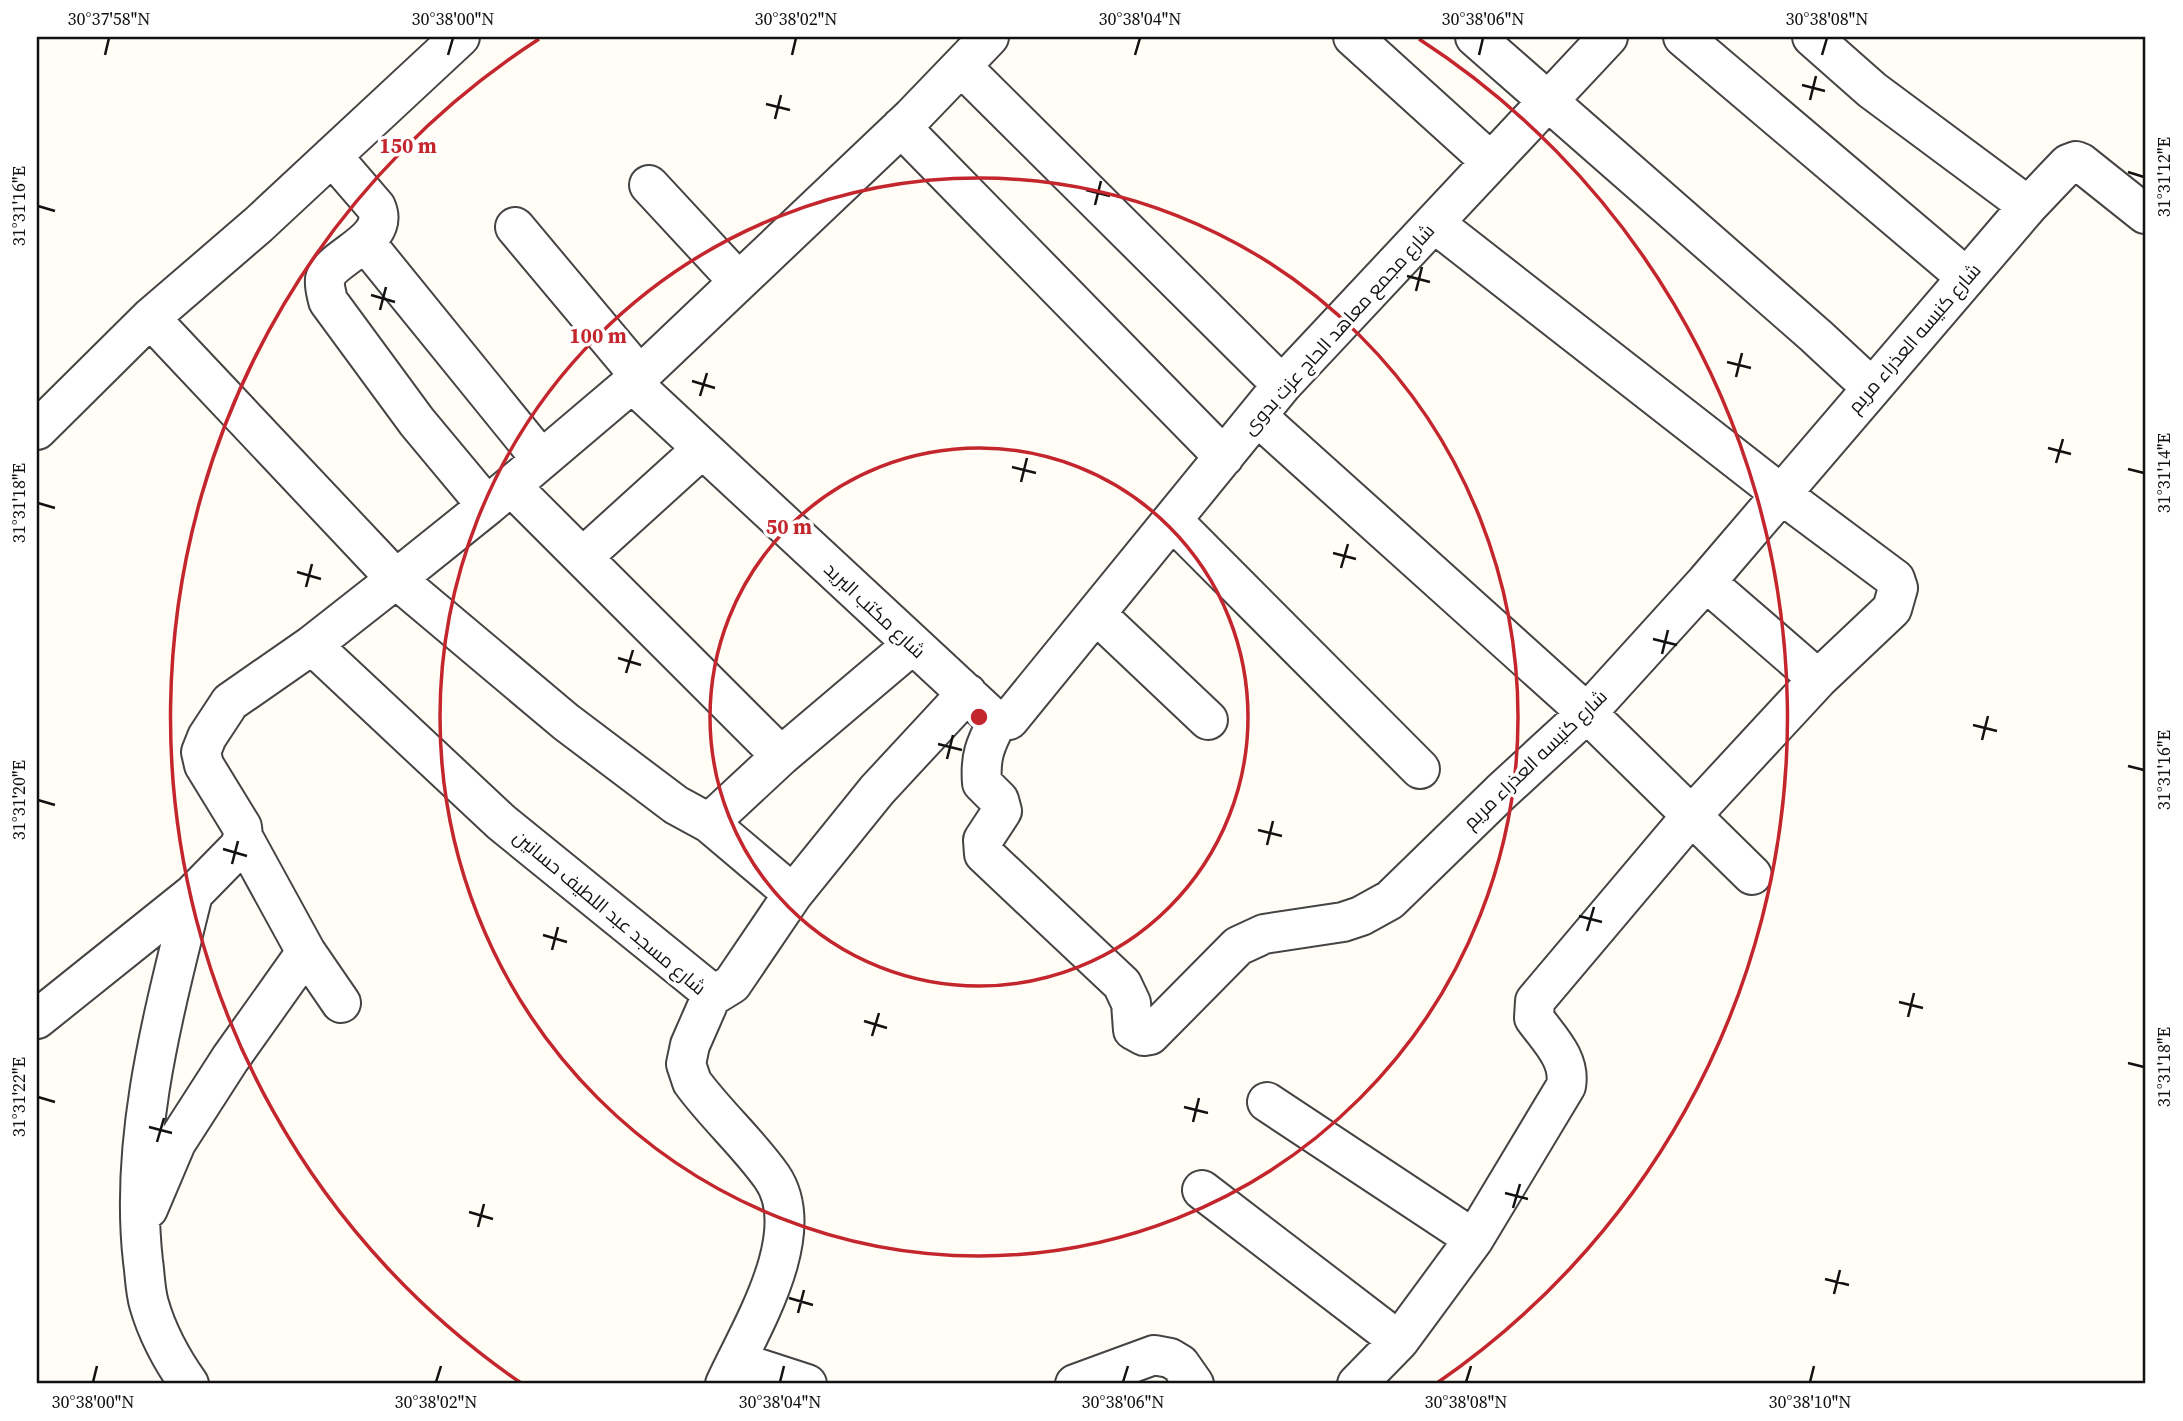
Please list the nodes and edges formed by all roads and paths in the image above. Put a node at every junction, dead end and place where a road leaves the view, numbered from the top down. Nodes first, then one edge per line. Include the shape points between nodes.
1 (460, 37) edge
2 (989, 37) edge
3 (1353, 37) edge
4 (1475, 37) edge
5 (1683, 37) edge
6 (1812, 37) edge
7 (1593, 42) edge
8 (961, 66) junction
9 (1547, 102) junction
10 (901, 127) junction
11 (332, 156) junction
12 (1491, 162) junction
13 (649, 185) dead end
14 (2028, 206) junction
15 (2145, 214) edge
16 (1434, 223) junction
17 (515, 227) dead end
18 (365, 242) junction
19 (1966, 277) junction
20 (738, 281) junction
21 (150, 318) junction
22 (635, 379) junction
23 (1282, 385) junction
24 (1872, 388) junction
25 (1257, 416) junction
26 (37, 430) edge
27 (702, 449) junction
28 (1224, 457) junction
29 (541, 459) junction
30 (1781, 494) junction
31 (499, 496) junction
32 (1172, 520) junction
33 (583, 557) junction
34 (396, 579) junction
35 (1706, 582) junction
36 (1096, 614) junction
37 (312, 645) junction
38 (912, 645) junction
39 (1818, 679) junction
40 (967, 693) junction
41 (1587, 713) junction
42 (1208, 720) dead end
43 (997, 722) junction
44 (781, 756) junction
45 (1420, 769) dead end
46 (1692, 816) junction
47 (709, 822) junction
48 (243, 837) junction
49 (1752, 875) dead end
50 (193, 894) junction
51 (793, 894) junction
52 (306, 952) junction
53 (711, 997) junction
54 (341, 1003) dead end
55 (37, 1019) edge
56 (1267, 1102) dead end
57 (1202, 1190) dead end
58 (139, 1228) junction
59 (1474, 1239) junction
60 (1399, 1341) junction
61 (730, 1373) edge
62 (189, 1384) edge
63 (807, 1384) edge
64 (1075, 1384) edge
65 (1194, 1384) edge
66 (1357, 1384) edge

1 - 11 street
2 - 8 street
3 - 12 street
4 - 9 street
5 - 19 street
6 - 14 street via 1872,90
7 - 9 street, شارع مجمع معاهد الحاج عزت بدوى
8 - 10 street
8 - 23 street
9 - 12 street, شارع مجمع معاهد الحاج عزت بدوى
9 - 24 street
10 - 20 street
10 - 28 street
11 - 18 street via 380,215
11 - 21 street
12 - 16 street, شارع مجمع معاهد الحاج عزت بدوى
13 - 20 street
14 - 15 street, شارع كنيسه العذراء مريم via 2076,161
14 - 19 street, شارع كنيسه العذراء مريم
16 - 23 street, شارع مجمع معاهد الحاج عزت بدوى
16 - 30 street
17 - 22 street, شارع مكتب البريد
18 - 29 street
18 - 31 street via 328,273 328,301 416,422
19 - 24 street, شارع كنيسه العذراء مريم
20 - 22 street
21 - 26 street
21 - 34 street
22 - 27 street, شارع مكتب البريد
22 - 29 street
23 - 25 street, شارع مجمع معاهد الحاج عزت بدوى
24 - 30 street, شارع كنيسه العذراء مريم
25 - 28 street, شارع مجمع معاهد الحاج عزت بدوى
25 - 41 street
27 - 33 street
27 - 38 street, شارع مكتب البريد
28 - 32 street, شارع مجمع معاهد الحاج عزت بدوى
29 - 31 street
30 - 35 street, شارع كنيسه العذراء مريم
30 - 39 street via 1895,579 1898,588 1892,609
31 - 33 street
31 - 34 street
32 - 36 street, شارع مجمع معاهد الحاج عزت بدوى
32 - 45 street
33 - 44 street
34 - 37 street
34 - 47 street via 595,745 676,806
35 - 39 street
35 - 41 street, شارع كنيسه العذراء مريم
36 - 42 street
36 - 43 street, شارع مجمع معاهد الحاج عزت بدوى via 1009,720
37 - 48 street via 230,702 201,752 204,765 242,827
37 - 53 street, شارع مسجد عبد اللطيف حسانين via 501,822
38 - 40 street, شارع مكتب البريد
38 - 44 street
39 - 46 street
40 - 43 street, شارع مكتب البريد
40 - 51 street via 877,790
41 - 43 street, شارع كنيسه العذراء مريم via 1390,900 1343,922 1264,934 1238,946 1144,1036 1133,1030 1131,1003 1122,984 984,854 984,840 1002,811 999,800 982,783 980,762
41 - 46 street
44 - 47 street
46 - 49 street
46 - 59 street via 1535,1001 1534,1018 1565,1062 1569,1073 1566,1086
47 - 51 street
48 - 50 street via 239,847
48 - 52 street
50 - 55 street
50 - 58 street via 162,1023 142,1150
51 - 53 street via 732,984
52 - 54 street
52 - 58 street via 176,1143
53 - 61 street, شارع مسجد عبد اللطيف حسانين via 690,1045 686,1064 692,1082 773,1179 782,1206 783,1244 772,1285
56 - 59 street
57 - 60 street
58 - 62 street via 148,1303 173,1362
59 - 60 street
60 - 66 street
61 - 63 street
64 - 65 street via 1154,1355 1181,1364

